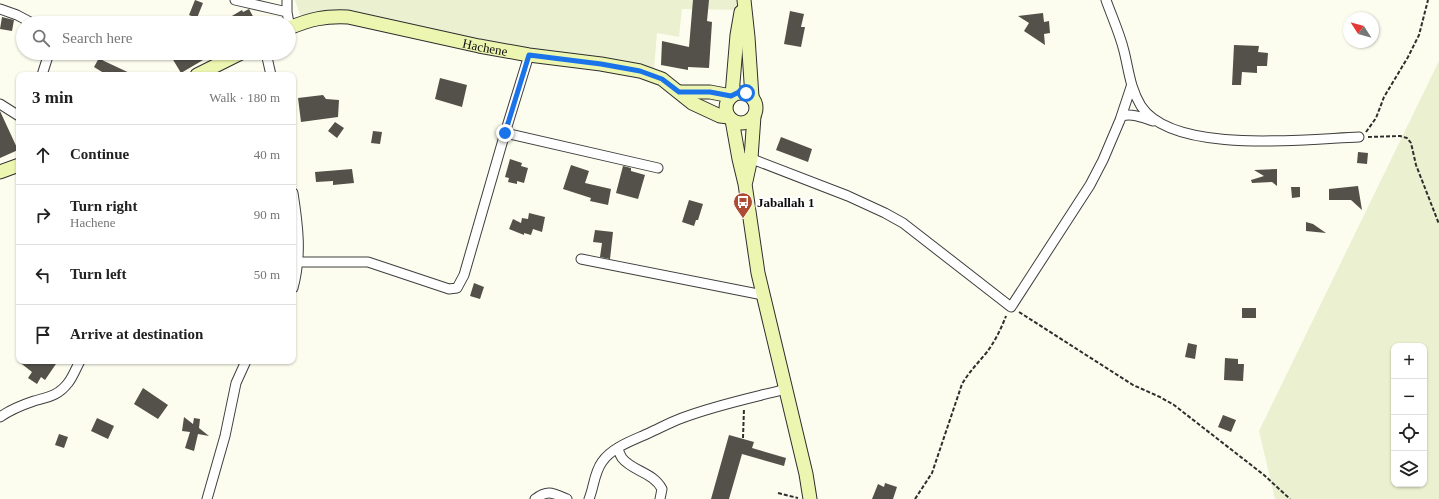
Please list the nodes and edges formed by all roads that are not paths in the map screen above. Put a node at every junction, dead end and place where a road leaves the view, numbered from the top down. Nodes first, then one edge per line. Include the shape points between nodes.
1 (235, 0) edge
2 (287, 0) edge
3 (1106, 0) edge
4 (0, 9) edge
5 (287, 12) junction
6 (19, 16) edge
7 (288, 16) edge
8 (296, 24) edge
9 (529, 55) junction
10 (47, 60) edge
11 (227, 60) edge
12 (268, 60) edge
13 (43, 72) edge
14 (203, 72) edge
15 (270, 72) edge
16 (1131, 87) junction
17 (679, 92) junction
18 (732, 96) junction
19 (752, 97) junction
20 (0, 104) edge
21 (16, 114) edge
22 (754, 116) junction
23 (1122, 116) junction
24 (730, 119) junction
25 (1162, 125) junction
26 (505, 133) junction
27 (1359, 137) road end
28 (738, 154) junction
29 (751, 158) junction
30 (16, 166) edge
31 (658, 168) dead end
32 (0, 172) edge
33 (745, 184) junction
34 (296, 232) edge
35 (581, 260) dead end
36 (298, 262) junction
37 (296, 278) edge
38 (763, 295) junction
39 (78, 364) edge
40 (245, 364) edge
41 (786, 390) junction
42 (0, 417) edge
43 (618, 449) junction
44 (207, 499) edge
45 (534, 499) edge
46 (567, 499) edge
47 (589, 499) edge
48 (660, 499) edge
49 (810, 499) edge

1 - 5 street
2 - 5 street
3 - 16 street via 1124,51
4 - 6 street
5 - 7 street
8 - 9 main road, Hachene via 328,17 348,17
9 - 17 main road, Hachene via 640,71 662,79
9 - 26 street
10 - 13 street
11 - 14 main road
12 - 15 street
16 - 23 street
16 - 25 street via 1141,106
17 - 18 main road via 710,92
17 - 24 main road, Hachene via 692,103
18 - 19 main road via 739,92
18 - 19 main road via 736,35 744,0
18 - 24 main road via 726,106
19 - 22 main road via 756,106
20 - 21 street
22 - 24 main road via 746,122
22 - 29 main road
23 - 25 street via 1137,116
23 - 29 street via 1090,185 1011,307 891,216 848,196
24 - 28 main road
25 - 27 street via 1188,134 1256,141
26 - 31 street
26 - 36 street via 464,275 457,288 449,289 368,262
28 - 29 street
28 - 33 main road
29 - 33 main road
30 - 32 main road
33 - 38 main road
34 - 36 street
35 - 38 street
36 - 37 street
38 - 41 main road
39 - 42 street via 68,383 56,394 13,409
40 - 44 street via 236,382 225,436
41 - 43 street via 710,408 681,418
41 - 49 main road
43 - 47 street via 603,461
43 - 48 street via 625,461 660,485
45 - 46 street via 544,492

